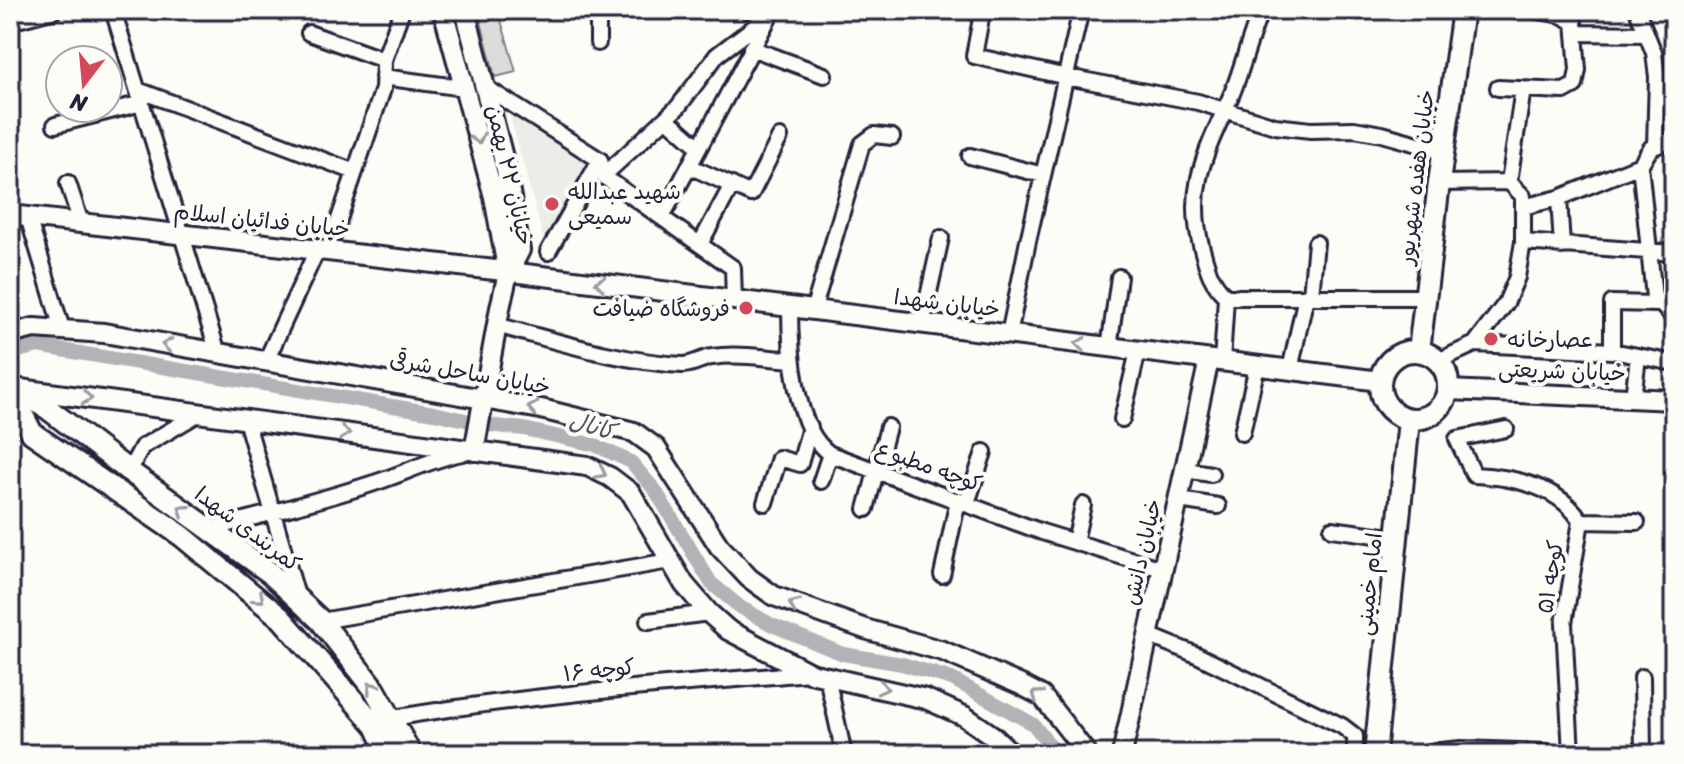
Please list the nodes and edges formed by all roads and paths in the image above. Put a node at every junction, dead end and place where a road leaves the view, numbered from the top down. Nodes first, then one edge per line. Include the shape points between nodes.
1 (55, 10) edge
2 (113, 10) edge
3 (402, 10) edge
4 (443, 10) edge
5 (465, 10) edge
6 (598, 10) edge
7 (747, 10) edge
8 (974, 10) edge
9 (1081, 10) edge
10 (1261, 10) edge
11 (1463, 10) edge
12 (1533, 10) edge
13 (1637, 10) edge
14 (771, 13) edge
15 (21, 19) dead end
16 (309, 33) dead end
17 (1577, 33) junction
18 (1645, 34) junction
19 (598, 43) dead end
20 (751, 48) junction
21 (384, 60) junction
22 (824, 75) dead end
23 (383, 77) junction
24 (1067, 77) junction
25 (485, 87) junction
26 (464, 88) junction
27 (1498, 88) dead end
28 (1523, 89) junction
29 (140, 97) junction
30 (1225, 108) junction
31 (666, 118) junction
32 (55, 125) dead end
33 (780, 137) dead end
34 (892, 137) dead end
35 (1674, 139) edge
36 (1655, 146) junction
37 (699, 147) junction
38 (1443, 151) junction
39 (970, 156) dead end
40 (600, 160) junction
41 (1640, 165) junction
42 (689, 166) junction
43 (355, 172) junction
44 (1043, 175) junction
45 (603, 176) junction
46 (1509, 182) junction
47 (68, 183) dead end
48 (1439, 183) junction
49 (732, 185) junction
50 (1559, 198) junction
51 (1523, 207) junction
52 (19, 216) edge
53 (662, 217) junction
54 (81, 223) junction
55 (334, 234) dead end
56 (184, 236) junction
57 (941, 238) dead end
58 (1523, 242) junction
59 (1316, 243) dead end
60 (700, 244) junction
61 (1562, 246) junction
62 (317, 250) junction
63 (548, 252) dead end
64 (1650, 253) junction
65 (1674, 253) edge
66 (508, 273) junction
67 (1119, 277) dead end
68 (1308, 296) junction
69 (1226, 297) junction
70 (1425, 297) junction
71 (734, 301) junction
72 (1659, 304) junction
73 (790, 308) junction
74 (813, 311) junction
75 (1674, 318) edge
76 (922, 324) junction
77 (496, 325) junction
78 (62, 329) junction
79 (10, 334) edge
80 (1009, 335) junction
81 (1475, 344) junction
82 (1109, 348) junction
83 (1138, 351) junction
84 (1419, 351) junction
85 (1612, 351) junction
86 (218, 353) junction
87 (1638, 357) junction
88 (792, 360) junction
89 (266, 361) junction
90 (1216, 361) junction
91 (1438, 361) junction
92 (1674, 363) edge
93 (1257, 366) junction
94 (1290, 370) junction
95 (1380, 381) junction
96 (10, 388) edge
97 (1448, 390) junction
98 (1633, 398) junction
99 (1674, 400) edge
100 (481, 404) junction
101 (198, 414) junction
102 (1122, 419) dead end
103 (246, 420) junction
104 (1409, 420) junction
105 (810, 427) junction
106 (888, 427) dead end
107 (1506, 429) dead end
108 (1242, 433) dead end
109 (475, 446) junction
110 (984, 452) dead end
111 (830, 454) junction
112 (1185, 470) junction
113 (129, 471) junction
114 (878, 471) junction
115 (1211, 474) dead end
116 (821, 481) dead end
117 (1179, 500) junction
118 (963, 502) junction
119 (765, 503) dead end
120 (1083, 505) dead end
121 (1218, 506) dead end
122 (866, 509) dead end
123 (273, 512) junction
124 (1581, 521) junction
125 (1637, 522) dead end
126 (211, 529) junction
127 (1332, 529) dead end
128 (1398, 538) junction
129 (1075, 542) junction
130 (670, 561) junction
131 (1162, 569) junction
132 (942, 575) dead end
133 (298, 598) junction
134 (709, 613) junction
135 (321, 621) junction
136 (648, 621) dead end
137 (1148, 635) junction
138 (818, 675) junction
139 (1642, 677) dead end
140 (393, 718) junction
141 (389, 754) edge
142 (411, 754) edge
143 (844, 754) edge
144 (1012, 754) edge
145 (1087, 754) edge
146 (1122, 754) edge
147 (1355, 754) edge
148 (1375, 754) edge
149 (1430, 754) edge
150 (1546, 754) edge
151 (1571, 754) edge
152 (1643, 754) edge

1 - 15 street
2 - 29 street
3 - 21 street
4 - 26 street, خیابان ۲۲ بهمن
5 - 25 street, خیابان ۲۲ بهمن
6 - 19 street
7 - 14 street
8 - 24 street via 982,13 974,56
9 - 24 street
10 - 30 street
11 - 38 main road, خیابان هفده شهریور
12 - 17 street via 1561,15 1574,22
13 - 18 street
14 - 20 street
14 - 31 street via 717,55
16 - 21 street
17 - 18 street
17 - 28 street via 1575,85 1564,91
18 - 36 street via 1657,77
20 - 22 street
20 - 37 street
21 - 23 street
23 - 26 street
23 - 43 street
24 - 30 street
24 - 44 street
25 - 40 street
25 - 66 street, خیابان ۲۲ بهمن via 520,250
26 -> 66 street, خیابان ۲۲ بهمن
27 - 28 street
28 - 46 street
29 - 32 street
29 - 43 street
29 - 56 street
30 - 38 street via 1275,126 1354,129
30 - 69 street via 1197,182 1195,224 1211,281
31 - 37 street
31 - 45 street
33 - 49 street via 751,194
34 - 74 street via 874,135 862,144
35 - 36 street
36 - 41 street
37 - 42 street
38 - 48 main road, خیابان هفده شهریور
39 - 44 street
40 - 45 street
40 - 63 street
41 - 50 street
41 - 64 street
42 - 49 street
42 - 53 street
43 - 55 street
44 - 80 street
45 - 53 street
46 - 48 street
46 - 51 street via 1523,196
47 - 54 street
48 - 70 main road, خیابان هفده شهریور
49 - 60 street
50 - 51 street
50 - 61 street
51 - 58 street
52 - 54 street, خیابان فدائیان اسلام
52 - 78 street
53 - 60 street
54 - 56 street, خیابان فدائیان اسلام
56 - 62 street, خیابان فدائیان اسلام
56 - 86 street
57 - 76 street
58 - 61 street
58 - 81 street via 1506,303
59 - 68 street
60 - 71 street via 733,268
61 - 64 street
62 - 66 street, خیابان فدائیان اسلام
62 - 89 street
64 - 65 street
64 - 72 street
71 -> 66 street, خیابان شهدا
66 - 77 street
67 - 82 street
68 - 69 street
68 - 70 street
68 - 94 street
69 - 90 street
70 - 84 main road, خیابان هفده شهریور
71 - 73 street, خیابان شهدا
72 - 75 street
72 - 85 street via 1612,303
73 - 74 street, خیابان شهدا
73 - 88 street
74 - 76 street, خیابان شهدا
76 - 80 street, خیابان شهدا
77 - 88 street via 664,364 688,365 727,356
77 - 100 street
78 - 79 street, خیابان ساحل شرقی
86 -> 78 street, خیابان ساحل شرقی
82 -> 80 street, خیابان شهدا
81 - 85 street
81 - 91 street
82 - 83 street, خیابان شهدا
83 - 90 street, خیابان شهدا
83 - 102 street
84 - 91 main road
84 - 95 main road via 1398,355
85 - 87 street
86 - 89 street, خیابان ساحل شرقی
87 - 92 street
87 - 98 street
88 - 105 street
89 - 100 street, خیابان ساحل شرقی
90 - 93 street, خیابان شهدا
90 - 112 street, خیابان دانش
91 - 97 main road via 1445,369
93 - 94 street, خیابان شهدا
93 - 108 street
94 - 95 street, خیابان شهدا
95 - 104 main road via 1383,402
96 -> 101 street
96 - 113 main road, کمربندی شهدا via 47,408
96 -> 141 main road, کمربندی شهدا via 32,433 182,536 281,618 376,726
97 - 98 street, خیابان شریعتی
97 - 104 main road via 1439,410
98 - 99 street, خیابان شریعتی
100 - 109 street
145 -> 100 street, خیابان ساحل شرقی via 1042,696 1021,685 943,651 774,596 719,546 656,448 634,432 586,419
101 - 103 street
101 - 113 street via 142,447
103 -> 109 street
103 - 123 street
104 - 128 main road, امام خمینی
105 - 111 street via 820,448
105 - 119 street via 800,464 779,458
106 - 114 street
107 - 124 street, کوچه ۵۱ via 1457,439 1474,475 1525,481 1573,508
109 - 123 street
109 -> 130 street via 587,466 610,477 631,493
110 - 118 street
111 - 114 street, کوچه مطبوع
111 - 116 street
112 - 115 street
112 - 117 street, خیابان دانش
126 -> 113 main road, کمربندی شهدا
114 - 118 street, کوچه مطبوع
114 - 122 street
117 - 121 street
117 - 131 street, خیابان دانش
118 - 129 street, کوچه مطبوع
118 - 132 street
120 - 129 street
123 - 126 street
123 - 133 street
124 - 125 street
124 - 151 street, کوچه ۵۱ via 1564,623
126 - 133 main road, کمربندی شهدا
127 - 128 street
128 - 148 main road, امام خمینی
129 - 131 street, کوچه مطبوع
130 - 134 street
130 - 135 street
131 - 137 street, خیابان دانش
133 - 135 main road, کمربندی شهدا
134 - 136 street
134 - 138 street via 728,630
140 -> 135 main road, کمربندی شهدا
137 - 146 street, خیابان دانش
137 - 147 street via 1342,726 1355,736
138 - 140 street, کوچه ۱۶ via 663,685
138 - 143 street
138 -> 144 street via 926,699 964,716
139 - 152 street
140 - 142 main road, کمربندی شهدا
149 - 150 street

